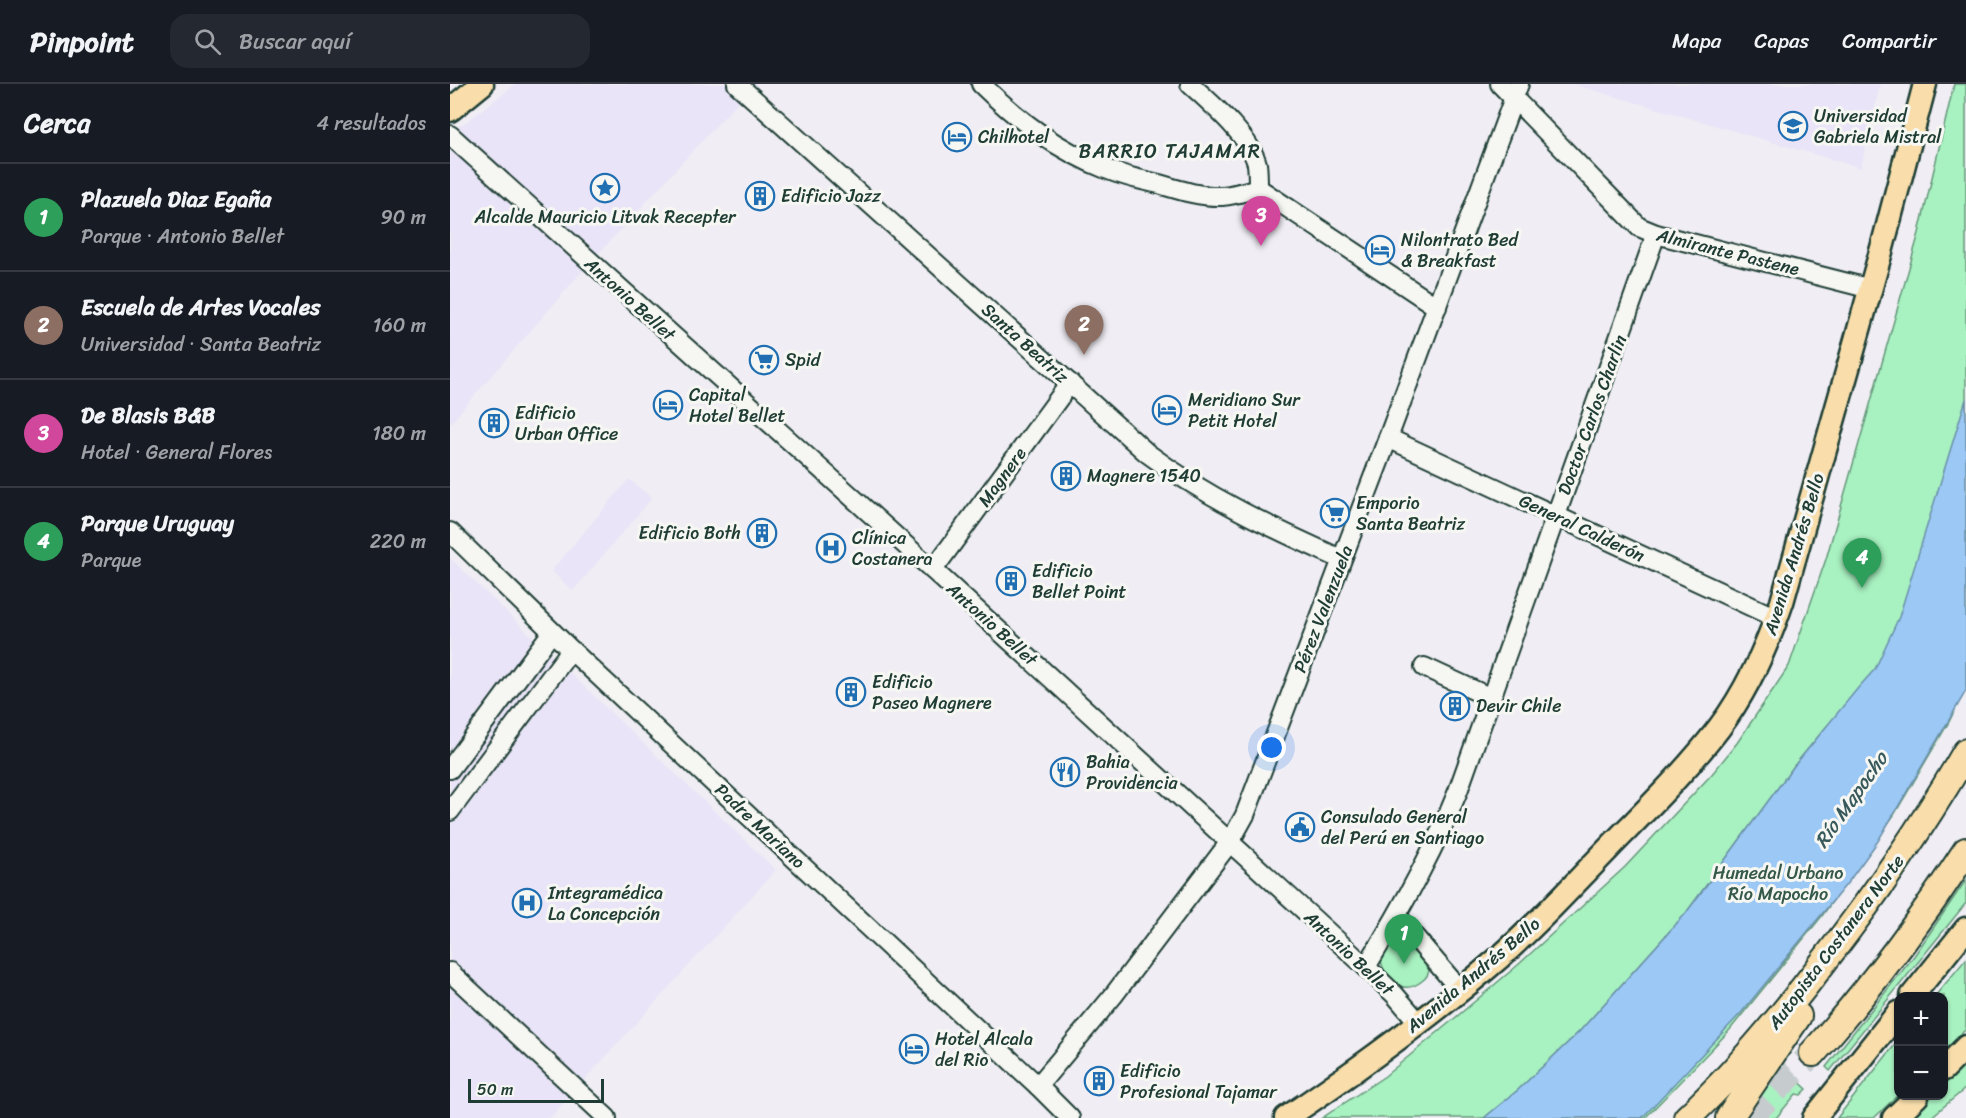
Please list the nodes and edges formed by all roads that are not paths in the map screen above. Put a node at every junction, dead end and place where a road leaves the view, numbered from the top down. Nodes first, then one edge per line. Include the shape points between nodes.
1 (482, 84) edge
2 (737, 84) edge
3 (981, 84) edge
4 (1190, 84) edge
5 (1500, 84) edge
6 (1924, 84) edge
7 (1517, 91) edge
8 (450, 110) edge
9 (450, 135) edge
10 (1258, 188) junction
11 (1656, 234) junction
12 (1871, 289) junction
13 (1437, 307) junction
14 (1070, 383) junction
15 (1388, 438) junction
16 (1556, 516) junction
17 (450, 532) edge
18 (1341, 559) junction
19 (933, 570) junction
20 (1776, 618) junction
21 (552, 632) junction
22 (571, 650) junction
23 (1424, 667) dead end
24 (1491, 698) junction
25 (1966, 752) edge
26 (450, 769) edge
27 (450, 811) edge
28 (1230, 842) junction
29 (1966, 852) edge
30 (1397, 916) junction
31 (1850, 928) junction
32 (1966, 929) edge
33 (1366, 967) junction
34 (450, 972) edge
35 (1460, 990) junction
36 (1915, 992) edge
37 (1894, 1019) edge
38 (1419, 1023) junction
39 (1966, 1047) edge
40 (1813, 1053) tunnel mouth
41 (1948, 1065) edge
42 (1038, 1086) junction
43 (1912, 1100) edge
44 (607, 1118) edge
45 (1070, 1118) edge
46 (1286, 1118) edge
47 (1687, 1118) edge
48 (1729, 1118) edge
49 (1814, 1118) edge
50 (1894, 1118) edge

1 - 8 main road
2 - 14 street, Santa Beatriz
3 - 10 street via 1038,134 1107,170 1209,196
4 - 10 street via 1248,146 1257,163
5 - 7 street, Almirante Pastene
6 - 12 main road, Avenida Andrés Bello
7 - 11 street, Almirante Pastene via 1634,223
7 - 13 street, Pérez Valenzuela
9 - 19 street, Antonio Bellet
10 - 13 street
11 - 12 street, Almirante Pastene
11 - 16 street, Doctor Carlos Charlin
12 - 20 main road, Avenida Andrés Bello
13 - 15 street, Pérez Valenzuela
14 - 18 street, Santa Beatriz via 1164,465 1238,509
14 - 19 street, Magnere
15 - 16 street, General Calderón
15 - 18 street, Pérez Valenzuela
16 - 20 street, General Calderón
16 - 24 street, Doctor Carlos Charlin
17 - 21 street, Padre Mariano
18 - 28 street, Pérez Valenzuela via 1245,815
19 - 28 street, Antonio Bellet
20 - 35 main road, Avenida Andrés Bello via 1740,696 1691,762 1527,932
21 - 22 street, Padre Mariano
21 - 26 street
22 - 27 street
22 - 42 street, Padre Mariano
23 - 24 street
24 - 30 street, Doctor Carlos Charlin via 1446,821
25 - 31 highway, Autopista Costanera Norte via 1900,858
28 - 33 street, Antonio Bellet
28 - 42 street, Pérez Valenzuela via 1113,996
29 - 40 highway via 1876,980
30 - 33 street, Doctor Carlos Charlin
30 - 35 street
31 - 47 highway, Autopista Costanera Norte via 1780,1017
31 - 48 highway via 1800,1014
32 - 36 main road
33 - 38 street, Antonio Bellet
34 - 44 street
35 - 38 main road, Avenida Andrés Bello
37 - 49 main road
38 - 46 main road, Avenida Andrés Bello
39 - 41 main road
42 - 45 street, Padre Mariano
43 - 50 main road

